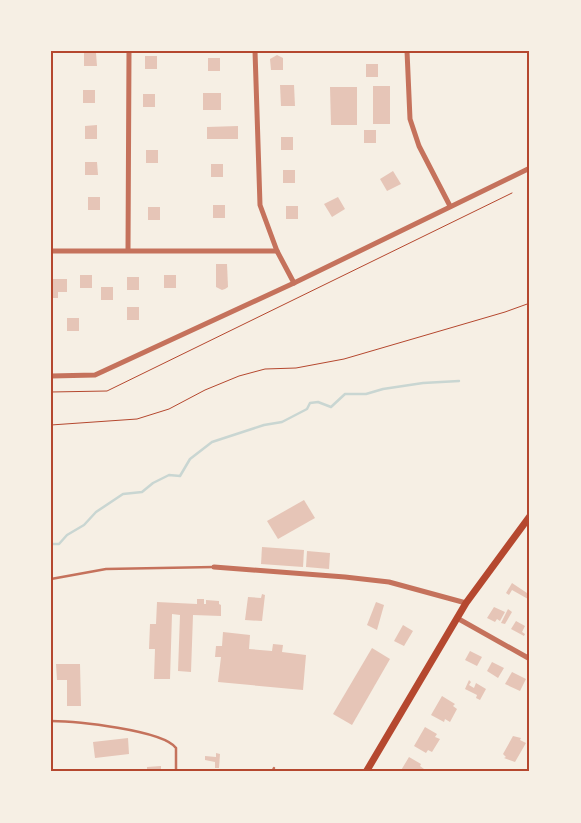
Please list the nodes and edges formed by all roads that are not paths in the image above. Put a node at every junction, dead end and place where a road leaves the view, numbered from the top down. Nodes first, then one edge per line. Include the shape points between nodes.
1 (129, 51) edge
2 (255, 51) edge
3 (407, 51) edge
4 (530, 168) edge
5 (450, 206) junction
6 (128, 250) junction
7 (51, 251) edge
8 (277, 251) junction
9 (294, 282) junction
10 (51, 376) edge
11 (530, 516) edge
12 (214, 567) joint
13 (51, 579) edge
14 (466, 603) junction
15 (457, 618) junction
16 (530, 660) edge
17 (51, 721) edge
18 (274, 768) dead end
19 (176, 772) edge
20 (272, 772) edge
21 (366, 772) edge

1 - 6 street
2 - 8 street via 260,206
3 - 5 street via 410,119 419,146
4 - 5 street
5 - 9 street
6 - 7 street
6 - 8 street
8 - 9 street
9 - 10 street via 95,375
11 - 14 main road
12 - 13 lane via 106,569
12 - 14 street via 389,582
14 - 15 main road
15 - 16 street
15 - 21 main road
17 - 19 lane via 117,727 168,741 176,748
18 - 20 lane

